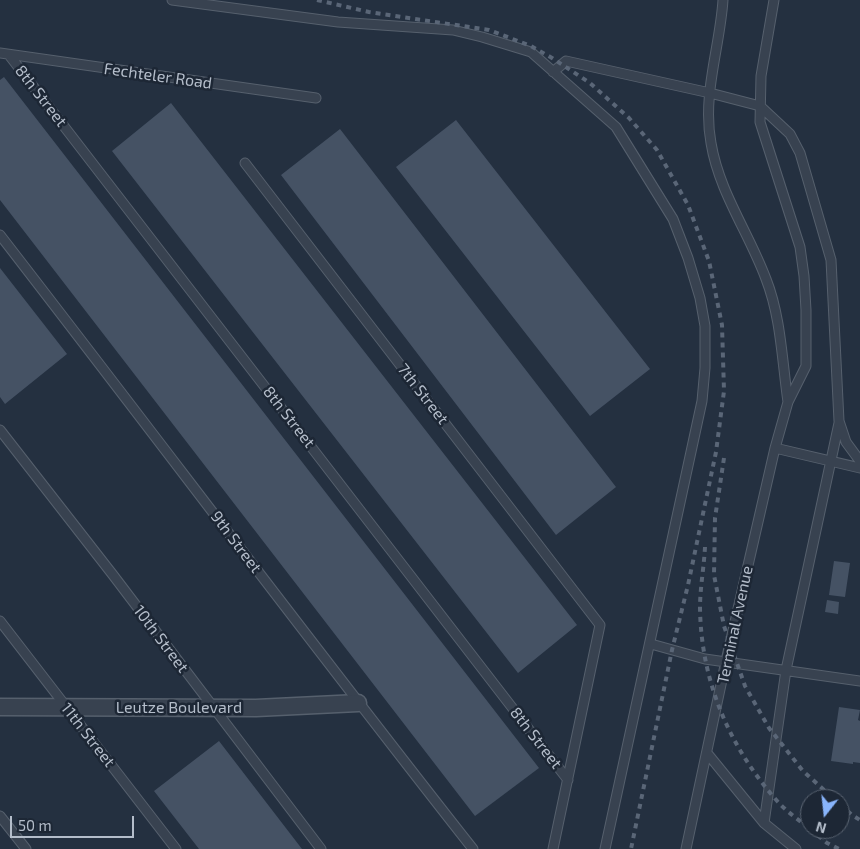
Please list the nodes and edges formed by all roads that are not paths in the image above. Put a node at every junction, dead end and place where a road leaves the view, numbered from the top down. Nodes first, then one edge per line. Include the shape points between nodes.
1 (172, 0) edge
2 (723, 0) edge
3 (774, 0) edge
4 (5, 54) edge
5 (553, 72) junction
6 (710, 93) junction
7 (316, 98) dead end
8 (760, 106) junction
9 (245, 163) dead end
10 (0, 235) edge
11 (788, 402) junction
12 (839, 421) junction
13 (0, 430) edge
14 (775, 448) junction
15 (860, 461) edge
16 (832, 462) junction
17 (860, 468) edge
18 (0, 621) edge
19 (650, 644) junction
20 (726, 662) junction
21 (786, 670) junction
22 (860, 680) edge
23 (358, 703) junction
24 (0, 707) edge
25 (67, 708) junction
26 (213, 708) junction
27 (707, 753) junction
28 (568, 780) junction
29 (0, 816) edge
30 (764, 822) junction
31 (26, 849) edge
32 (176, 849) edge
33 (321, 849) edge
34 (473, 849) edge
35 (553, 849) edge
36 (605, 849) edge
37 (686, 849) edge
38 (796, 849) edge

1 - 5 lane via 338,22 453,30 531,52
2 - 6 lane
3 - 8 lane via 761,76
4 - 7 lane, Fechteler Road
4 - 28 lane, 8th Street
5 - 6 lane via 566,61
5 - 19 lane via 616,127 673,219 688,258 705,326 702,400
6 - 8 lane
6 - 11 lane via 711,143 724,188 766,279 775,308
8 - 11 lane via 760,122 800,246 804,276 806,366
8 - 12 lane via 790,134 800,152 831,260
9 - 28 lane, 7th Street via 600,625
10 - 23 lane, 9th Street
11 - 14 lane, Terminal Avenue
12 - 15 lane via 846,442
12 - 16 lane
13 - 26 lane, 10th Street
14 - 16 lane
14 - 20 lane, Terminal Avenue
16 - 17 lane
16 - 21 lane
18 - 25 lane, 11th Street
19 - 20 lane
19 - 36 lane
20 - 21 lane
20 - 27 lane, Terminal Avenue
21 - 22 lane
21 - 30 lane
23 - 26 street, Leutze Boulevard
23 - 34 lane, 9th Street
24 - 25 street, Leutze Boulevard
25 - 26 street, Leutze Boulevard
25 - 32 lane, 11th Street
26 - 33 lane, 10th Street
27 - 30 lane
27 - 37 lane, Terminal Avenue
28 - 35 lane
29 - 31 lane
30 - 38 lane

